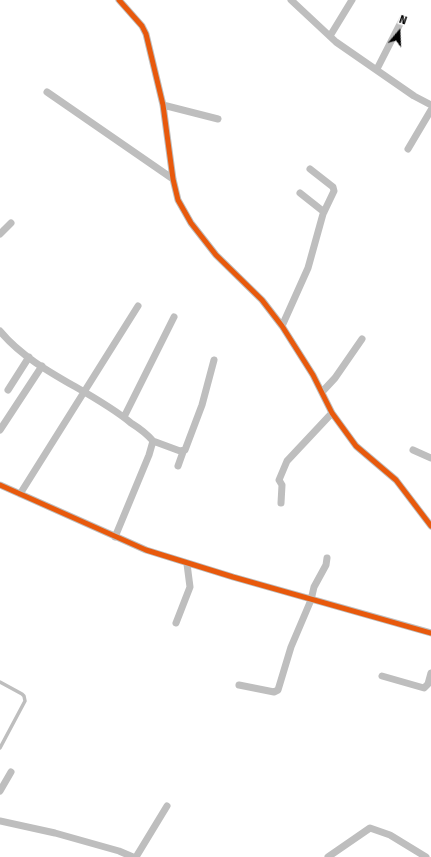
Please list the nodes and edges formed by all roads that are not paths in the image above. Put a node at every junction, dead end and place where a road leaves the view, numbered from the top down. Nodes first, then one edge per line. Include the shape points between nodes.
1 (119, 0) edge
2 (291, 0) edge
3 (352, 0) edge
4 (403, 18) dead end
5 (330, 36) junction
6 (377, 69) junction
7 (47, 92) dead end
8 (163, 105) junction
9 (431, 105) edge
10 (431, 110) edge
11 (218, 119) dead end
12 (408, 149) dead end
13 (310, 169) dead end
14 (173, 178) junction
15 (300, 193) dead end
16 (324, 212) junction
17 (11, 223) dead end
18 (0, 234) edge
19 (138, 306) dead end
20 (174, 317) dead end
21 (282, 326) junction
22 (0, 331) edge
23 (362, 339) dead end
24 (29, 357) junction
25 (214, 360) dead end
26 (42, 366) junction
27 (8, 390) dead end
28 (84, 391) junction
29 (322, 392) junction
30 (332, 413) junction
31 (124, 417) junction
32 (0, 430) edge
33 (153, 440) junction
34 (413, 450) dead end
35 (183, 452) junction
36 (431, 458) edge
37 (178, 466) dead end
38 (0, 485) edge
39 (20, 494) junction
40 (281, 503) dead end
41 (431, 526) edge
42 (115, 537) junction
43 (327, 558) dead end
44 (187, 564) junction
45 (311, 600) junction
46 (176, 623) dead end
47 (431, 633) edge
48 (431, 673) edge
49 (382, 676) dead end
50 (0, 682) edge
51 (239, 685) dead end
52 (0, 748) edge
53 (11, 772) dead end
54 (0, 791) edge
55 (167, 806) dead end
56 (0, 821) edge
57 (133, 857) edge
58 (136, 857) edge
59 (328, 857) edge
60 (426, 857) edge

1 - 8 street via 146,34
2 - 5 street
3 - 5 street
4 - 6 street
5 - 6 street
6 - 9 street
7 - 14 street
8 - 11 street
8 - 14 street
10 - 12 street
13 - 16 street via 334,189
14 - 21 street via 178,200 191,223 216,255 262,300
15 - 16 street
16 - 21 street via 308,268
17 - 18 street
19 - 28 street
20 - 31 street
21 - 29 street
22 - 24 street
23 - 29 street
24 - 26 street
24 - 27 street
25 - 35 street via 202,405
26 - 28 street
26 - 32 street
28 - 31 street
28 - 39 street
29 - 30 street
30 - 40 street via 287,461 280,480
30 - 41 street via 356,446 393,477
31 - 33 street
33 - 35 street
33 - 42 street
34 - 36 street
35 - 37 street
38 - 39 street
39 - 42 street
42 - 44 street
43 - 45 street
44 - 45 street
44 - 46 street via 190,587
45 - 47 street
45 - 51 street via 291,647 278,690 274,692
48 - 49 street via 424,688
50 - 52 lane via 22,694 25,700
53 - 54 street
55 - 58 street
56 - 57 street via 62,835
59 - 60 street via 370,828 390,835

